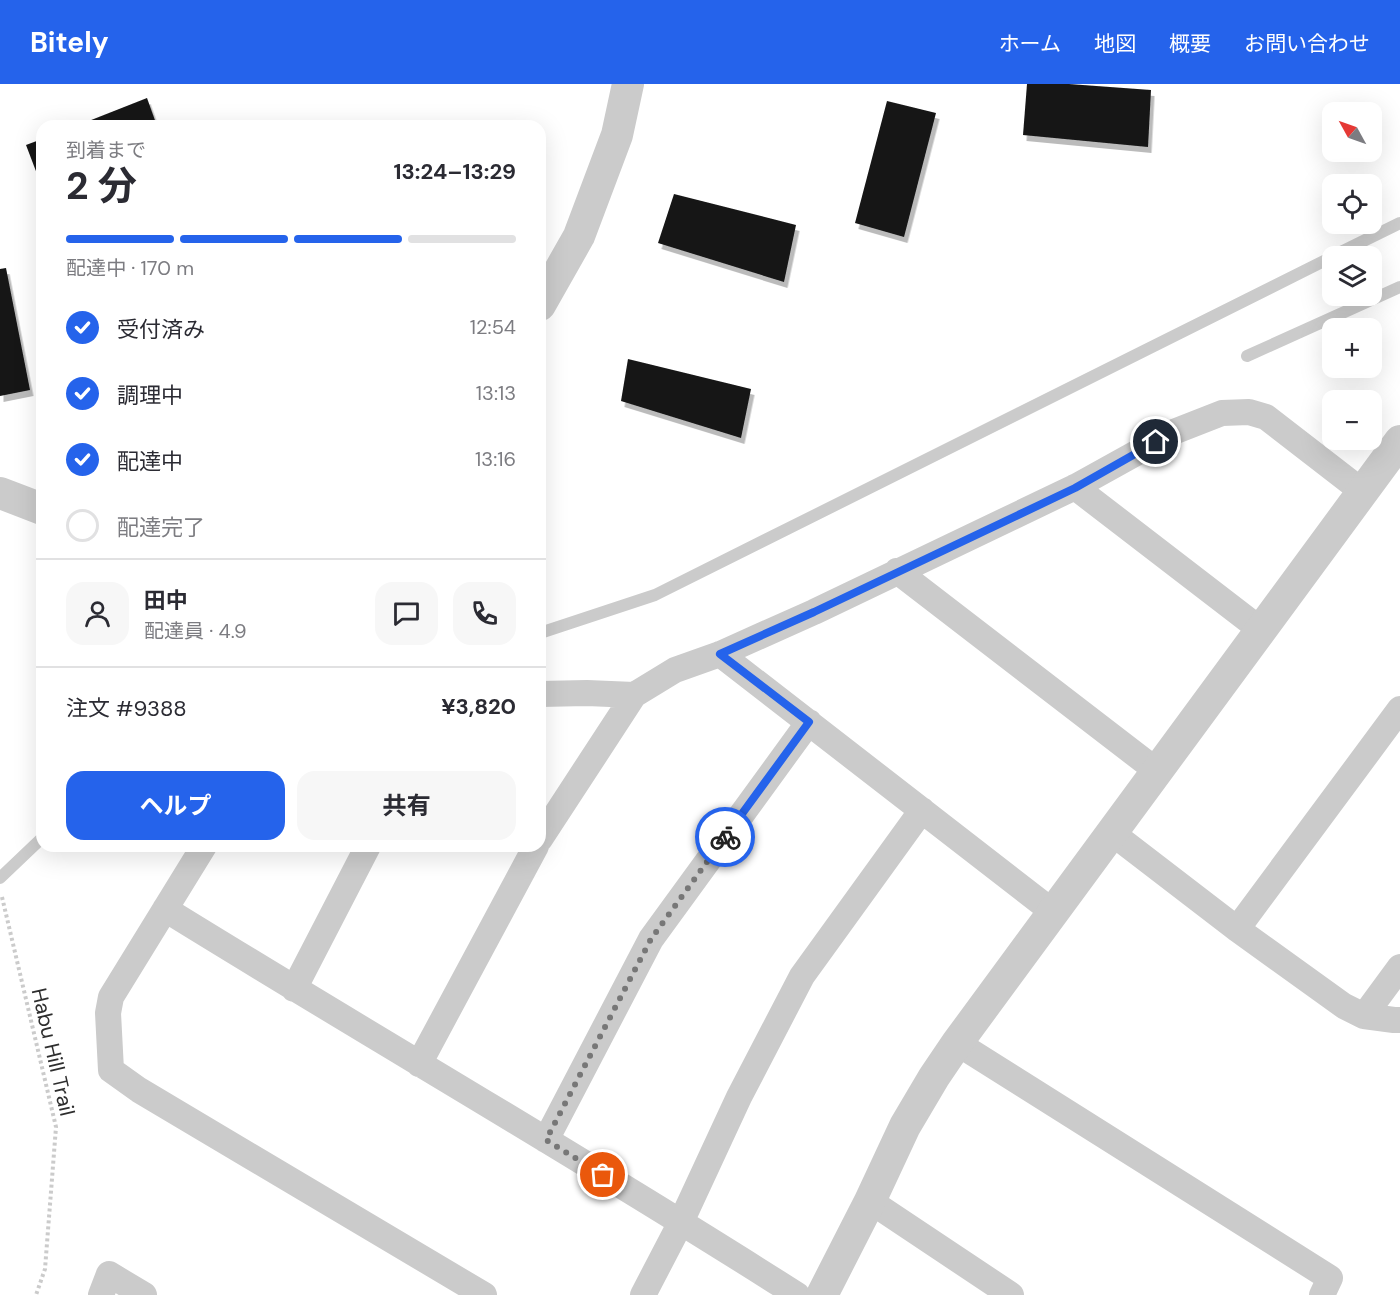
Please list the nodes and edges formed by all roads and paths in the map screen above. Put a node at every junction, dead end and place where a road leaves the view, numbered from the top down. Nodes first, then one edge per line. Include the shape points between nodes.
1 (628, 84) edge
2 (1400, 223) edge
3 (1355, 246) edge
4 (1322, 262) edge
5 (1400, 287) edge
6 (546, 294) edge
7 (1247, 356) dead end
8 (1400, 441) edge
9 (1075, 488) junction
10 (1363, 492) junction
11 (0, 493) edge
12 (36, 507) edge
13 (897, 571) junction
14 (1261, 630) junction
15 (546, 631) edge
16 (720, 654) junction
17 (546, 694) edge
18 (634, 694) junction
19 (1400, 709) edge
20 (809, 722) junction
21 (1157, 771) junction
22 (921, 810) junction
23 (546, 830) edge
24 (1112, 833) junction
25 (36, 844) edge
26 (200, 852) edge
27 (365, 852) edge
28 (533, 852) edge
29 (0, 878) edge
30 (0, 888) edge
31 (165, 909) junction
32 (1053, 912) junction
33 (1237, 929) junction
34 (1400, 967) edge
35 (294, 989) junction
36 (1364, 1016) junction
37 (1400, 1020) edge
38 (957, 1042) junction
39 (419, 1064) junction
40 (546, 1140) junction
41 (870, 1201) junction
42 (681, 1222) junction
43 (1006, 1294) edge
44 (36, 1295) edge
45 (101, 1295) edge
46 (144, 1295) edge
47 (484, 1295) edge
48 (643, 1295) edge
49 (796, 1295) edge
50 (822, 1295) edge
51 (1322, 1295) edge

1 - 6 street via 617,135 579,236
2 - 3 lane
4 - 15 lane via 655,595
5 - 7 lane
8 - 10 street
9 - 10 street via 1176,430 1221,413 1249,412 1266,417
9 - 13 street
9 - 14 street
10 - 14 street
11 - 12 street
13 - 16 street
13 - 21 street
14 - 21 street
16 - 18 street via 675,670
16 - 20 street
17 - 18 street
18 - 23 street
19 - 33 street
20 - 22 street
20 - 40 street via 651,939
21 - 24 street
22 - 32 street
22 - 42 street via 802,976 739,1097
24 - 32 street
24 - 33 street
25 - 29 lane
26 - 31 street
27 - 35 street
28 - 39 street
30 - 44 path, Habu Hill Trail via 56,1127 45,1269
31 - 35 street
31 - 47 street via 111,997 111,1070
32 - 38 street
33 - 36 street via 1344,1006
34 - 36 street
35 - 39 street
36 - 37 street
38 - 41 street via 905,1126
38 - 51 street via 1330,1278
39 - 40 street
40 - 42 street
41 - 43 street
41 - 50 street
42 - 48 street
42 - 49 street
45 - 46 street via 109,1274

